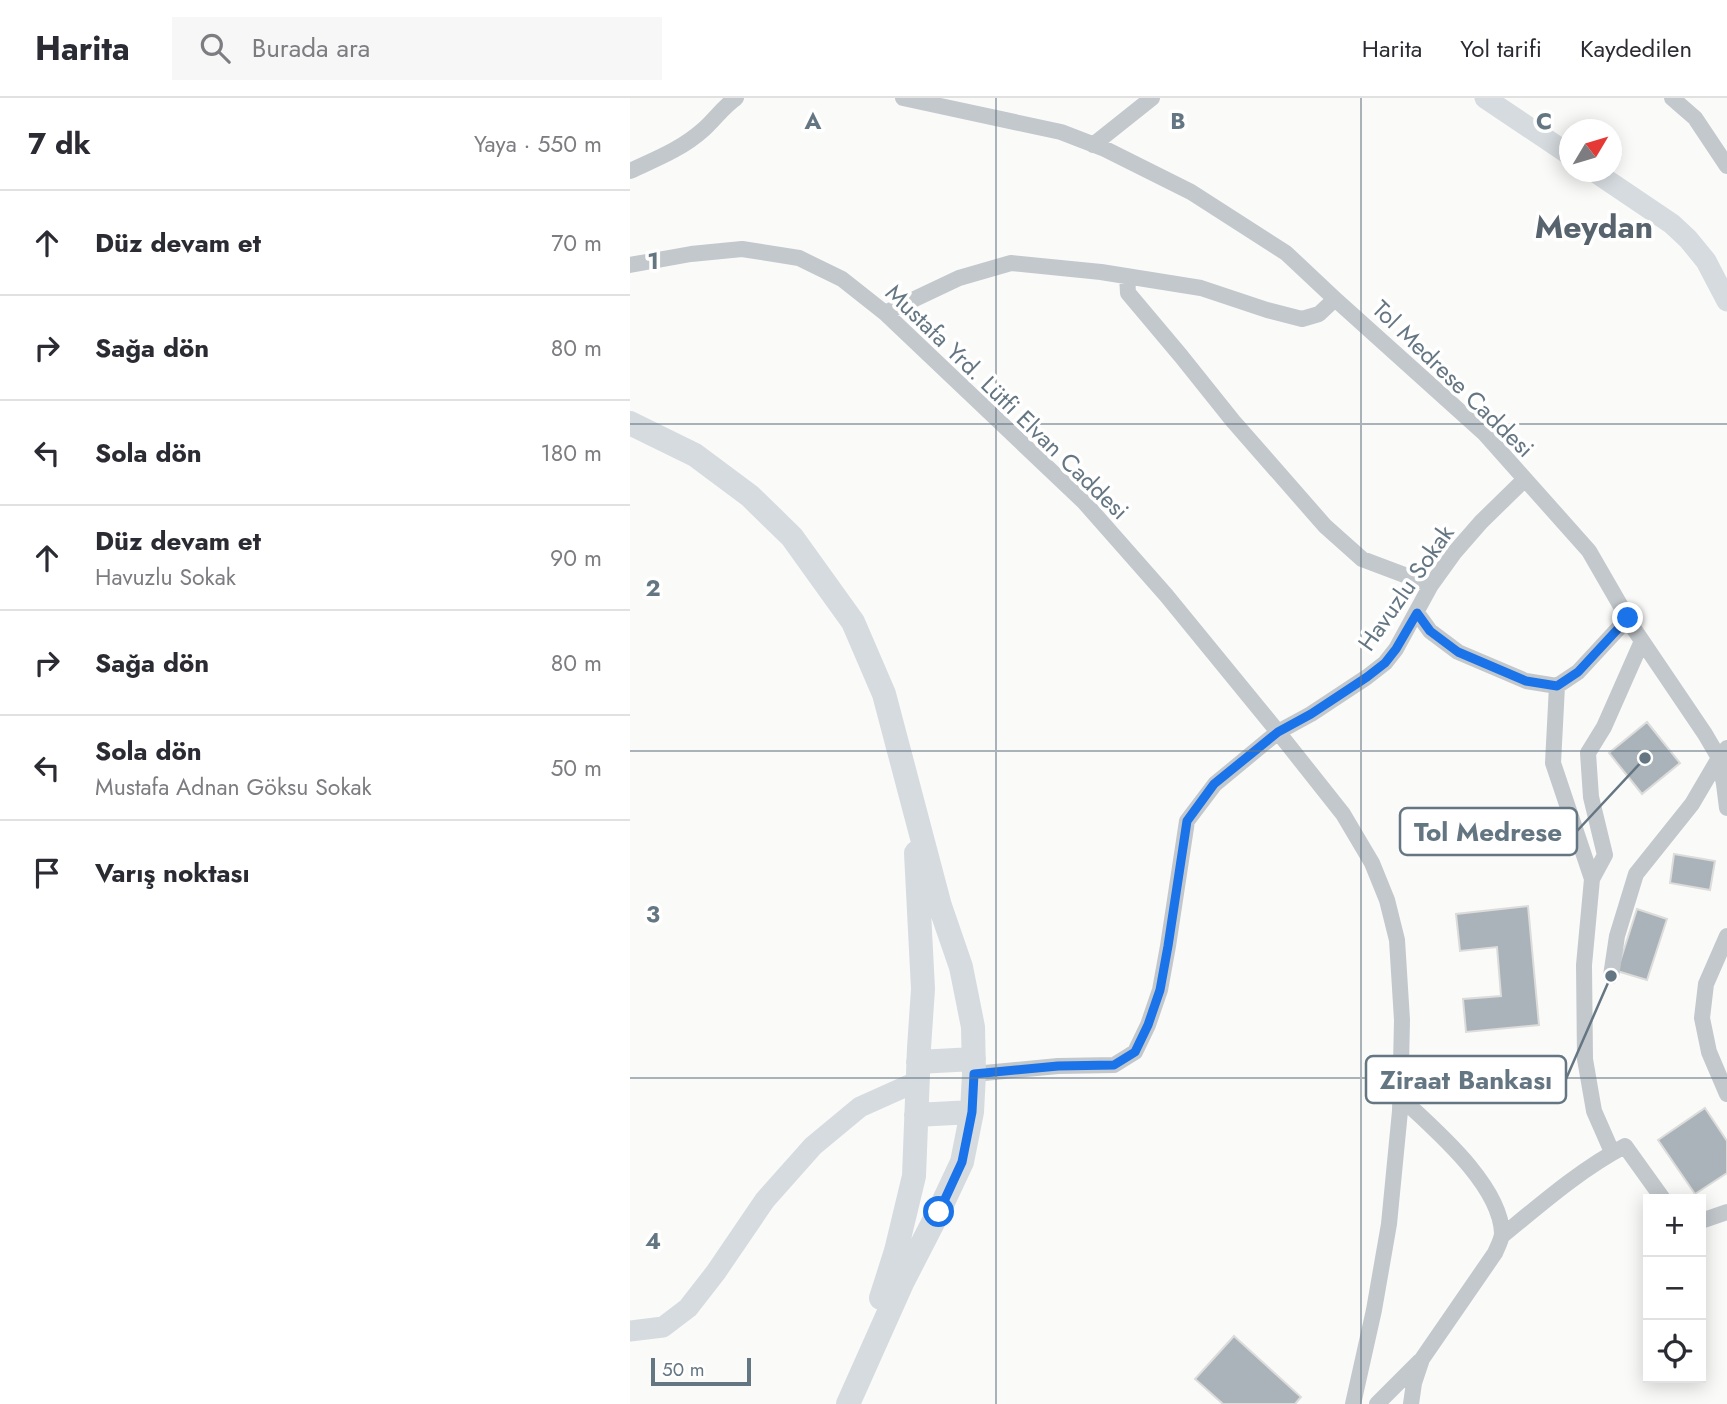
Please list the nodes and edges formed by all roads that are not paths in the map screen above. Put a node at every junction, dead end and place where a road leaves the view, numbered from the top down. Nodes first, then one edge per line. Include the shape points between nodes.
1 (736, 98) edge
2 (903, 98) edge
3 (1152, 98) edge
4 (1485, 98) edge
5 (1672, 98) edge
6 (1093, 145) junction
7 (1559, 148) edge
8 (1727, 166) edge
9 (630, 171) edge
10 (1610, 182) edge
11 (630, 265) edge
12 (1127, 276) junction
13 (1335, 299) junction
14 (1727, 300) edge
15 (885, 313) junction
16 (630, 424) edge
17 (1525, 479) junction
18 (1432, 585) junction
19 (1417, 613) junction
20 (1628, 618) junction
21 (1642, 641) junction
22 (1557, 686) junction
23 (1278, 732) junction
24 (1723, 753) edge
25 (914, 807) junction
26 (1727, 808) edge
27 (1592, 879) junction
28 (1727, 936) edge
29 (1611, 976) dead end
30 (974, 1066) junction
31 (918, 1072) junction
32 (1727, 1094) edge
33 (1400, 1097) junction
34 (972, 1112) junction
35 (916, 1115) junction
36 (1612, 1152) junction
37 (1659, 1194) edge
38 (1727, 1212) edge
39 (1706, 1219) edge
40 (1502, 1236) junction
41 (630, 1331) edge
42 (1422, 1359) junction
43 (848, 1404) edge
44 (1353, 1404) edge
45 (1377, 1404) edge
46 (1411, 1404) edge

1 - 9 street via 673,152
2 - 6 street, Tol Medrese Caddesi via 1061,132
3 - 6 street
4 - 7 street
5 - 8 street via 1695,118
6 - 13 street, Tol Medrese Caddesi via 1213,206 1286,253
10 - 14 street via 1688,239
11 - 15 street, Mustafa Yrd. Lütfi Elvan Caddesi via 742,249 799,258 842,279
12 - 13 street via 1201,288 1302,319 1319,314
12 - 15 street via 1011,263 958,278
12 - 18 street via 1128,293 1325,526 1362,559
13 - 17 street, Tol Medrese Caddesi via 1485,433
15 - 23 street, Mustafa Yrd. Lütfi Elvan Caddesi via 1084,502
16 - 25 main road via 695,455 750,496 792,537 820,574 853,622 884,694
17 - 18 street, Havuzlu Sokak via 1481,522
17 - 20 street, Tol Medrese Caddesi via 1589,551
18 - 19 street, Havuzlu Sokak
19 - 22 street via 1430,631 1458,652 1526,681
19 - 23 street, Havuzlu Sokak via 1385,663
20 - 21 street, Tol Medrese Caddesi
20 - 22 street via 1578,672
21 - 24 street, Tol Medrese Caddesi via 1704,734
21 - 27 street via 1588,753 1591,797 1605,855
22 - 27 street via 1553,763
23 - 30 street, Havuzlu Sokak via 1214,784 1187,821 1160,990 1135,1052 1114,1065
23 - 33 street, Mustafa Yrd. Lütfi Elvan Caddesi via 1343,814 1387,900 1396,940 1402,1020
24 - 26 street
24 - 29 street via 1692,804 1636,874 1616,936
25 - 30 main road via 961,967 973,1027
25 - 31 main road via 923,989
27 - 36 street via 1584,965 1586,1059 1594,1111
28 - 32 street via 1706,984 1702,1018 1709,1052
30 - 31 main road
30 - 34 main road
31 - 35 main road
31 - 41 street via 860,1107 813,1146 765,1200 688,1308 663,1327
33 - 40 street via 1453,1146 1474,1173 1498,1209
33 - 44 street, Mustafa Yrd. Lütfi Elvan Caddesi via 1389,1224
34 - 35 main road
34 - 43 main road via 962,1162
35 - 43 main road via 914,1177 897,1251
36 - 37 street via 1625,1146
36 - 40 street
38 - 39 street
40 - 42 street
42 - 45 street
42 - 46 street

